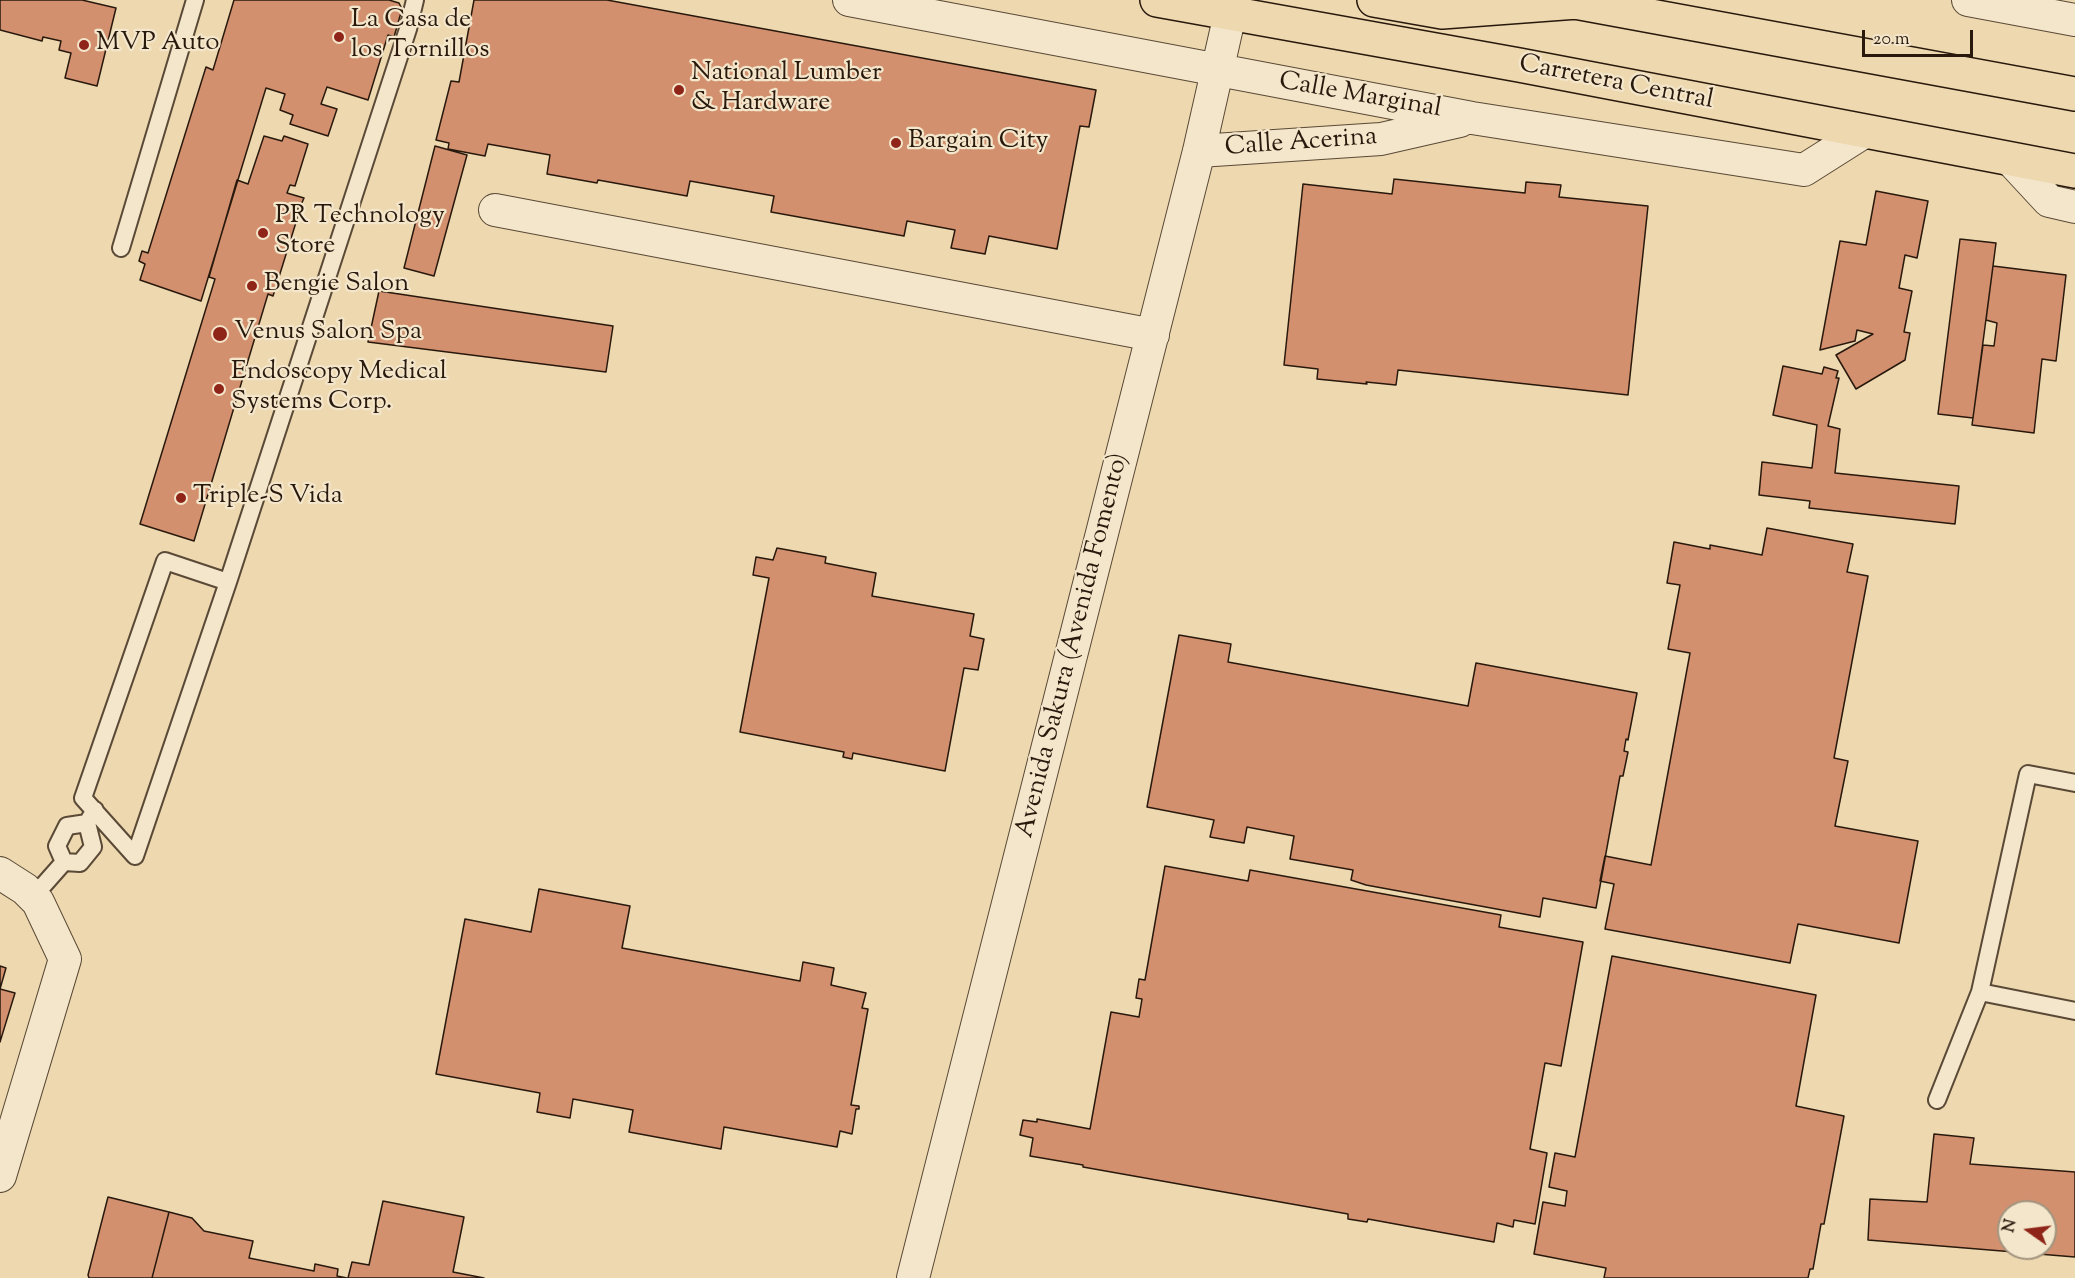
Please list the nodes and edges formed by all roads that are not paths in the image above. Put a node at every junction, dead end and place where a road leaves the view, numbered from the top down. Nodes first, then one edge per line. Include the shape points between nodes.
1 (195, 0) edge
2 (415, 0) edge
3 (849, 0) edge
4 (1157, 0) edge
5 (1291, 0) edge
6 (1374, 0) edge
7 (1968, 0) edge
8 (1570, 1) edge
9 (1220, 7) edge
10 (2075, 20) edge
11 (1218, 71) junction
12 (2075, 94) edge
13 (1472, 118) junction
14 (1864, 132) junction
15 (1199, 151) junction
16 (2011, 160) junction
17 (2075, 171) edge
18 (2075, 207) edge
19 (495, 210) dead end
20 (121, 248) dead end
21 (1153, 335) junction
22 (228, 582) junction
23 (2075, 783) edge
24 (91, 817) junction
25 (64, 862) junction
26 (0, 873) edge
27 (33, 897) junction
28 (1980, 992) junction
29 (2075, 1011) edge
30 (1937, 1100) dead end
31 (0, 1176) edge
32 (914, 1278) edge

1 - 20 lane
2 - 22 lane
3 - 11 street, Calle Marginal
4 - 9 main road, Carretera Central
5 - 9 main road
6 - 8 main road via 1442,12
7 - 10 street
8 - 12 main road
9 - 11 street, Avenida Sakura (Avenida Fomento)
9 - 14 main road, Carretera Central
11 - 13 street, Calle Marginal
11 - 15 street, Avenida Sakura (Avenida Fomento)
13 - 14 street, Calle Marginal via 1804,170
13 - 15 street, Calle Acerina via 1381,139
14 - 16 main road, Carretera Central
15 - 21 street, Avenida Sakura (Avenida Fomento)
16 - 17 main road, Carretera Central
16 - 18 street via 2049,201
19 - 21 street
21 - 32 street, Avenida Sakura (Avenida Fomento)
22 - 24 lane via 165,561 83,798
22 - 24 lane via 135,856
23 - 28 lane via 2028,774
24 - 25 lane via 67,826 57,846
24 - 25 lane via 93,847 80,863
25 - 27 lane
26 - 27 street
27 - 31 street via 65,959
28 - 29 lane
28 - 30 lane

